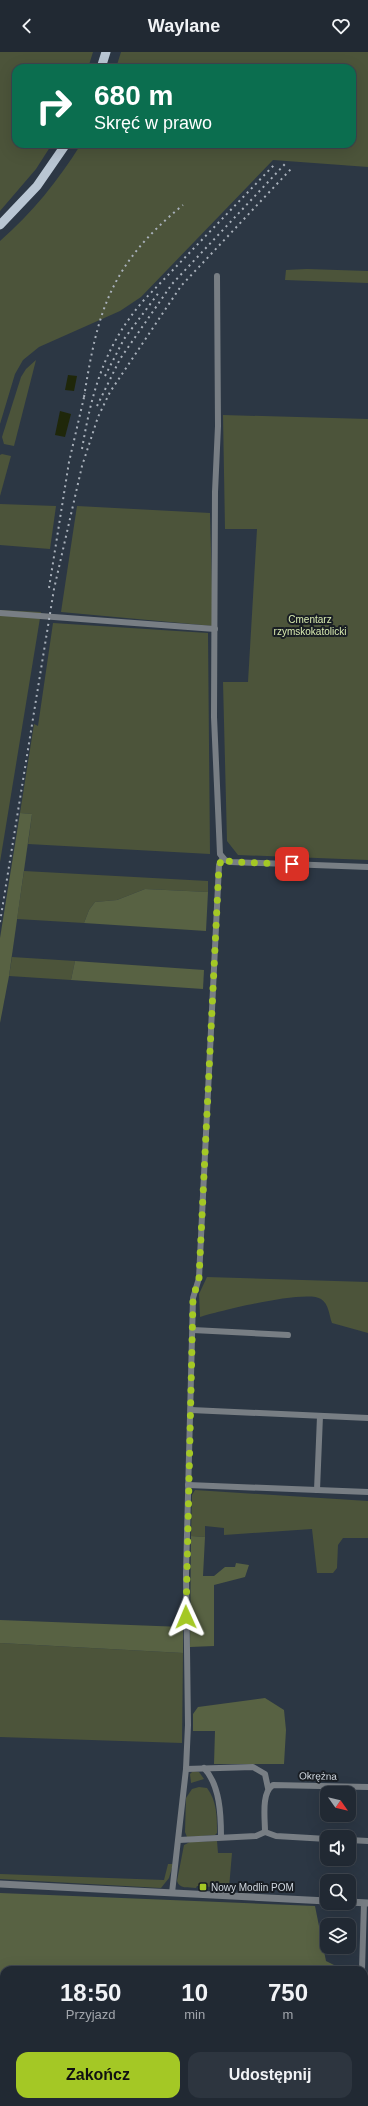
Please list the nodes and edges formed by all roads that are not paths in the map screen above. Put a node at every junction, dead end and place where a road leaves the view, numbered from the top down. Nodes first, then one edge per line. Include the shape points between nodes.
1 (106, 52) edge
2 (102, 64) edge
3 (63, 148) edge
4 (0, 226) edge
5 (217, 276) dead end
6 (0, 613) edge
7 (215, 629) junction
8 (223, 858) junction
9 (368, 867) edge
10 (193, 1330) junction
11 (288, 1335) dead end
12 (191, 1410) junction
13 (320, 1416) junction
14 (368, 1418) edge
15 (188, 1485) junction
16 (317, 1490) junction
17 (368, 1492) edge
18 (204, 1768) junction
19 (186, 1769) junction
20 (368, 1787) edge
21 (268, 1788) junction
22 (265, 1832) junction
23 (221, 1837) junction
24 (320, 1839) edge
25 (179, 1840) junction
26 (356, 1840) edge
27 (368, 1841) edge
28 (0, 1884) edge
29 (172, 1893) junction
30 (320, 1901) edge
31 (356, 1902) edge
32 (366, 1903) edge
33 (362, 1966) edge

1 - 2 main road
3 - 4 main road via 37,186
5 - 7 street
6 - 7 street
7 - 8 street via 214,717 219,849
8 - 9 street via 231,862
8 - 10 street via 219,865 199,1278 195,1290
10 - 11 street
10 - 12 street
12 - 13 street
12 - 15 street
13 - 14 street
13 - 16 street
15 - 16 street
15 - 19 street
16 - 17 street
18 - 19 street
18 - 21 street via 253,1766 265,1774
18 - 23 street via 209,1774 221,1811
19 - 25 street
20 - 21 street, Okrężna via 273,1785
21 - 22 street
22 - 23 street via 256,1836
22 - 24 street via 276,1836
23 - 25 street
25 - 29 street
26 - 27 street
28 - 29 street
29 - 30 street
31 - 32 street
32 - 33 street

